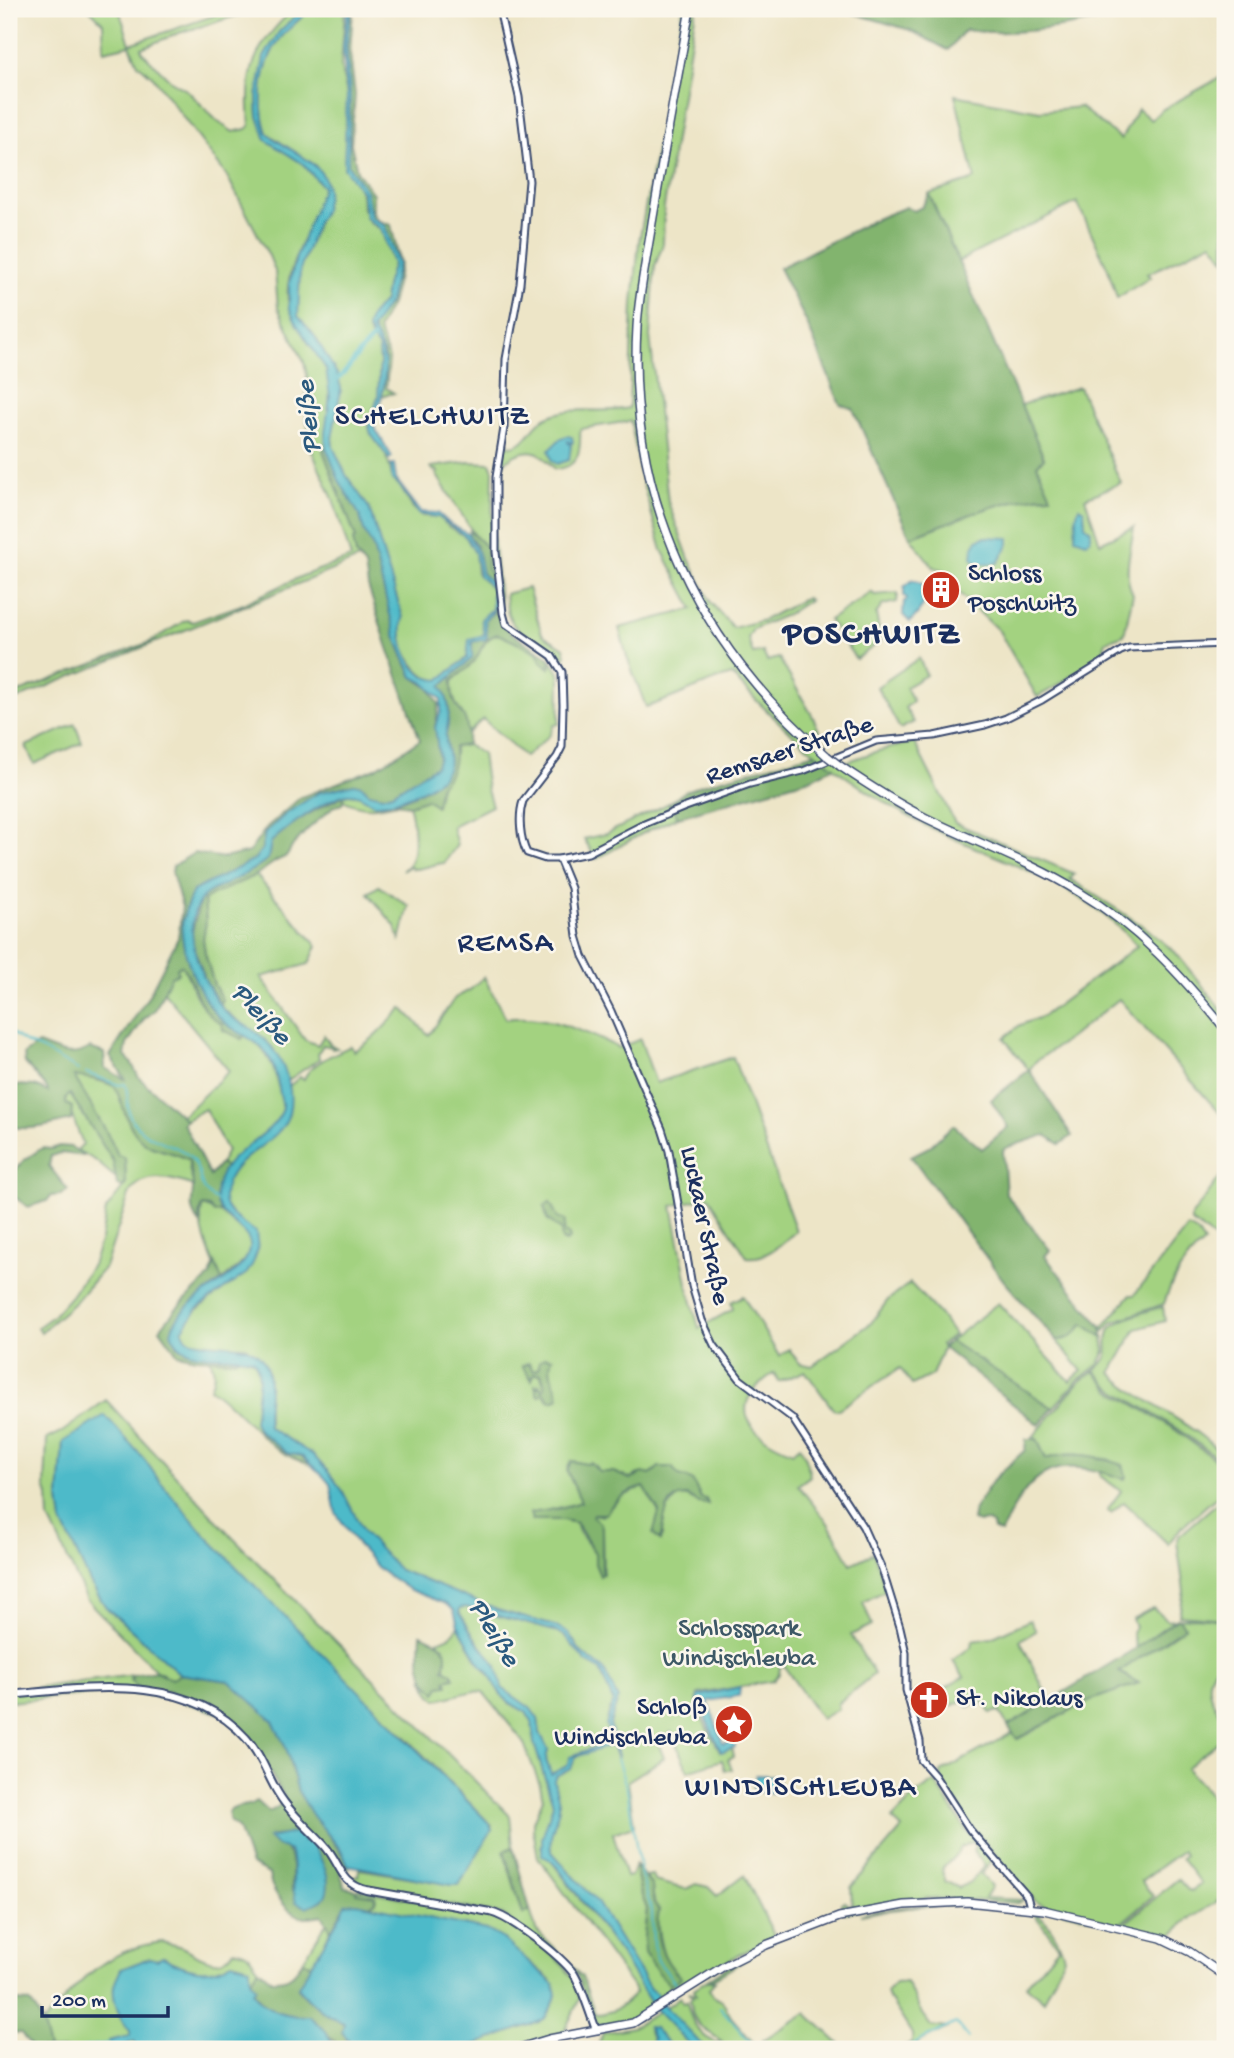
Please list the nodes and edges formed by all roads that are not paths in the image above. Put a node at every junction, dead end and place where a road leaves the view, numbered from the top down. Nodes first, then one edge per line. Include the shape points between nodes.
1 (499, 9) edge
2 (690, 9) edge
3 (1225, 644) edge
4 (559, 859) junction
5 (1225, 1029) edge
6 (9, 1695) edge
7 (1030, 1907) junction
8 (1225, 1976) edge
9 (596, 2030) junction
10 (516, 2049) edge

1 - 4 street via 523,123 529,181 528,219 507,344 494,526 506,624 552,656 562,672 563,740 557,757 520,810 527,853
2 - 5 main road, bridge via 637,324 638,404 649,475 680,566 723,643 772,706 827,756 904,806 1052,876 1100,905 1169,963
3 - 4 street, Remsaer Straße via 1129,648 1006,718 934,736 876,741 803,771 683,808 588,853
4 - 7 street, Luckaer Straße via 571,888 583,956 662,1129 702,1320 740,1379 792,1418 863,1527 900,1627 907,1696 921,1760 970,1830 1027,1896
6 - 9 main road via 66,1689 139,1690 168,1695 216,1713 247,1739 286,1804 327,1848 349,1884 507,1919 574,1974
7 - 8 main road via 1161,1938
7 - 9 main road via 967,1902 904,1905 839,1917 737,1958 633,2023
9 - 10 main road

